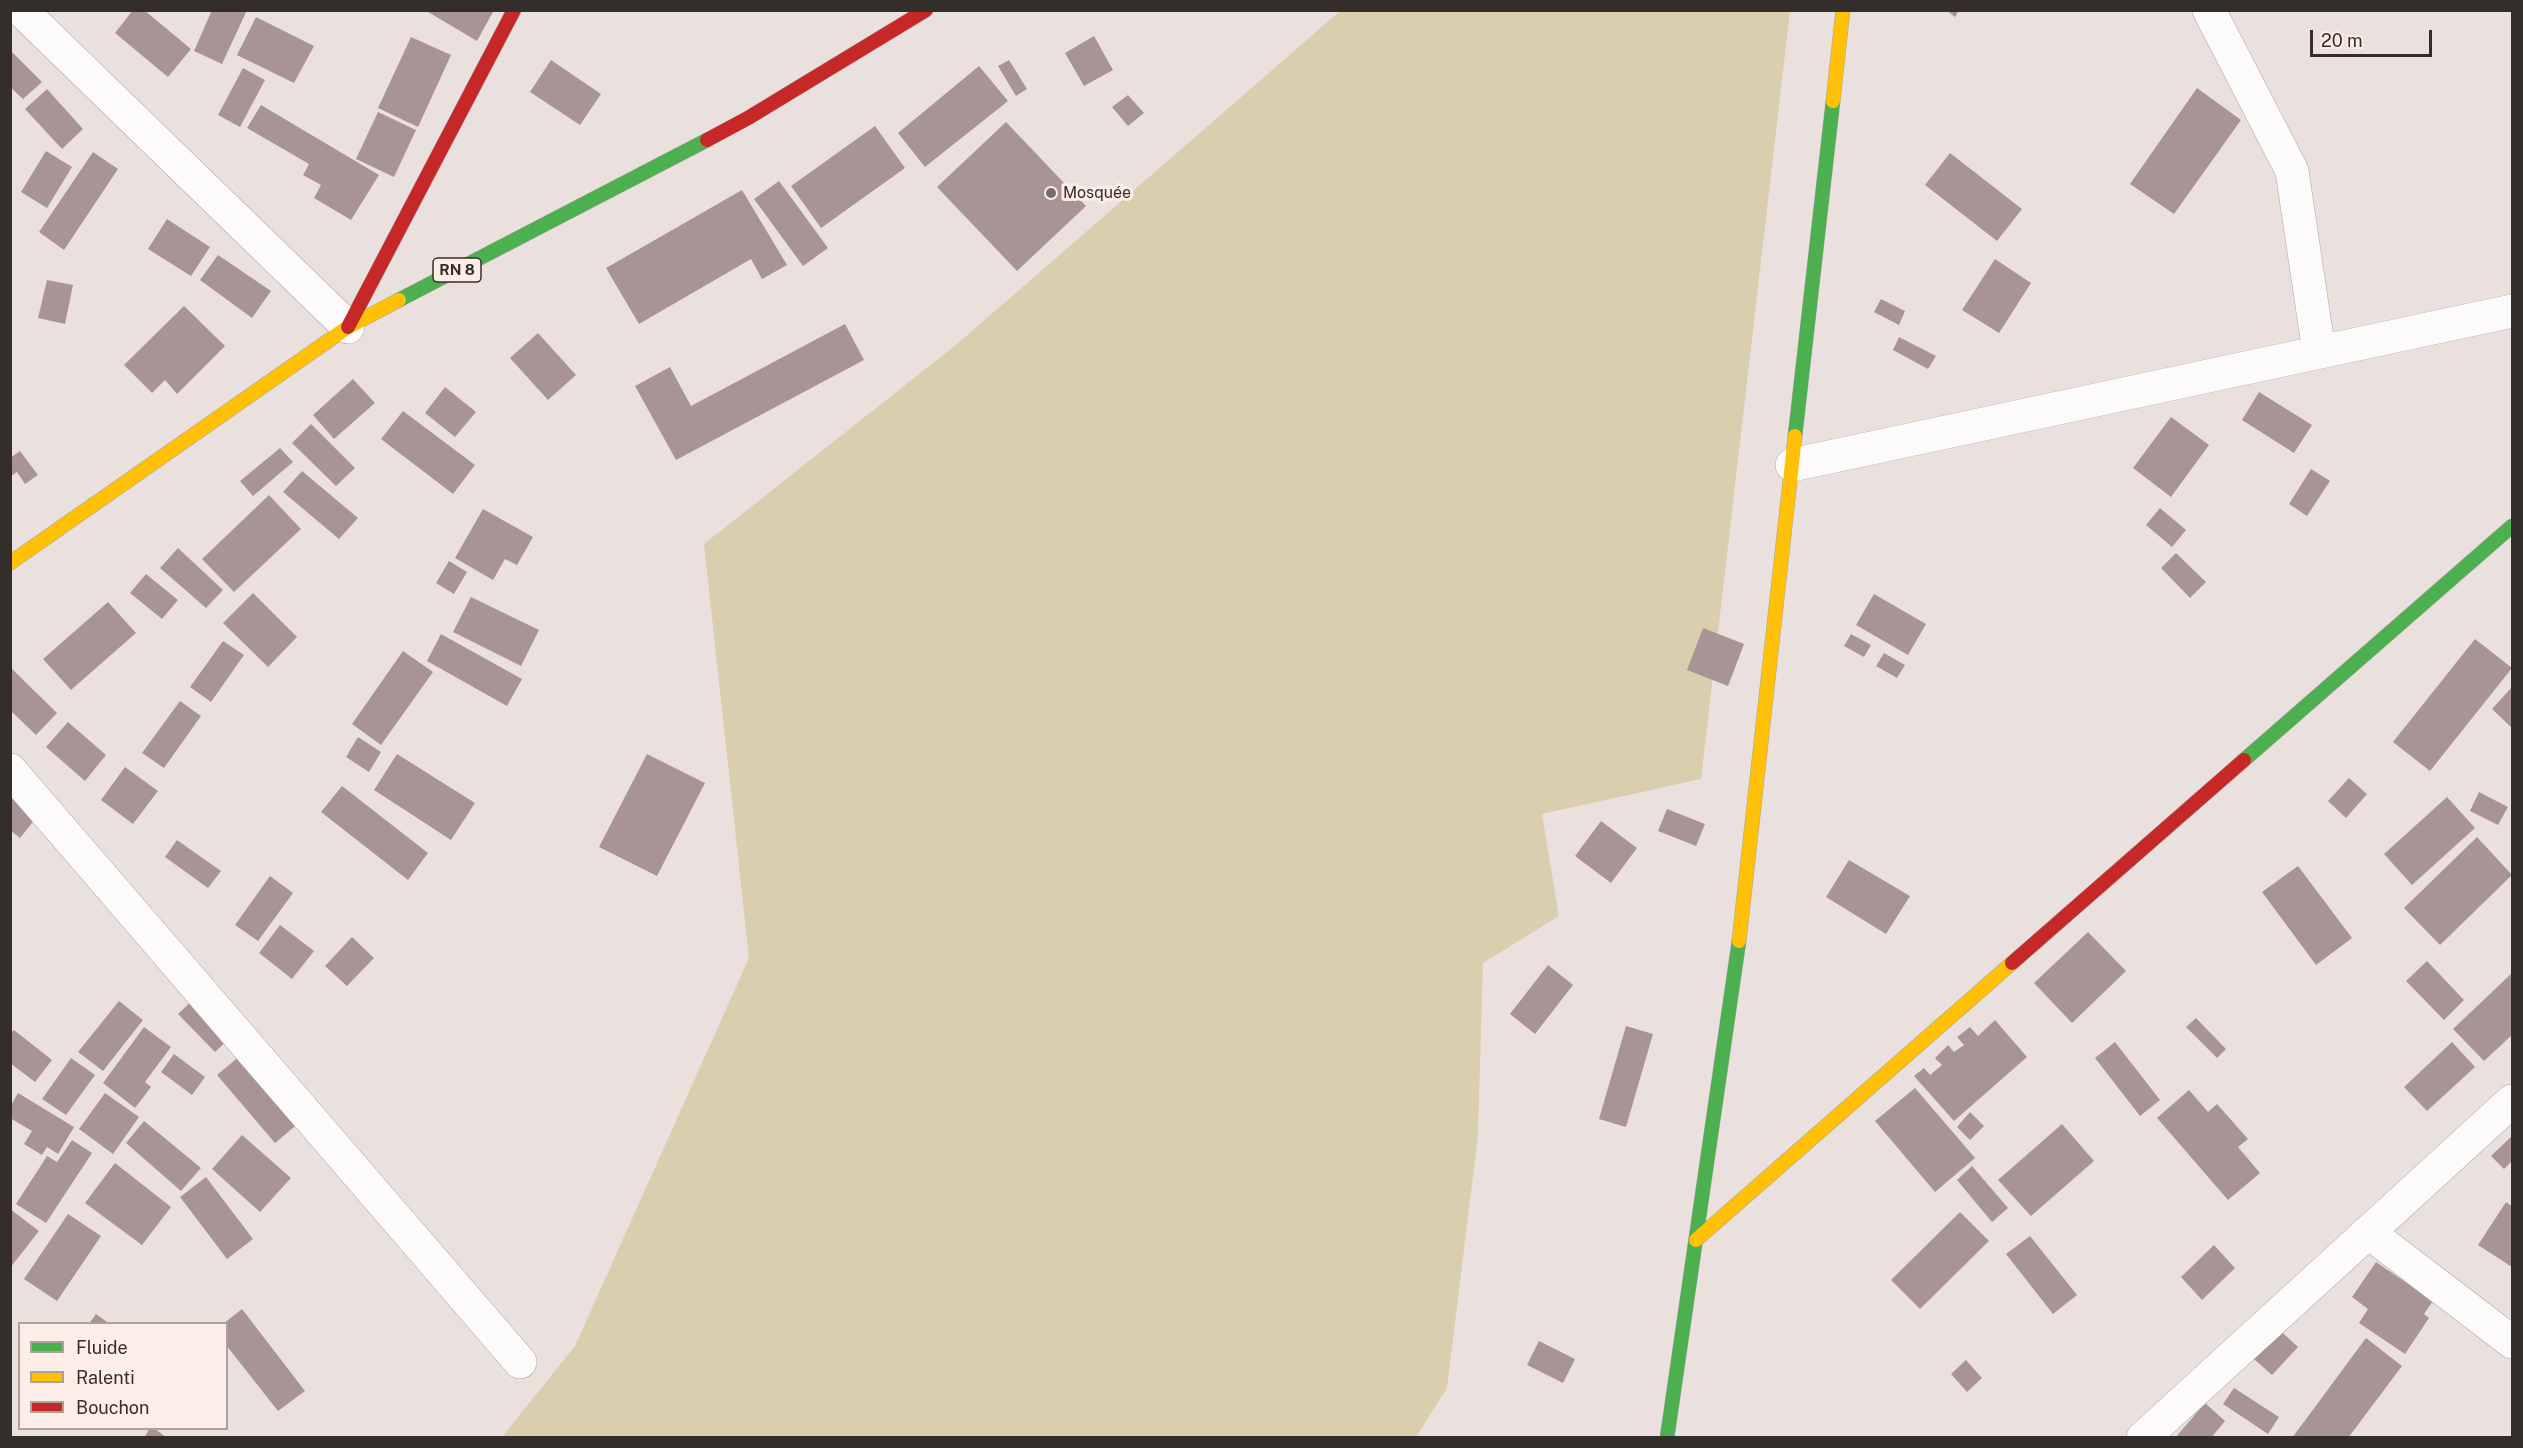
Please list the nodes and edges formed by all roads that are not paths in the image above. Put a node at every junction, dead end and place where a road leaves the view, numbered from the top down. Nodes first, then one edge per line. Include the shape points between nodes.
1 (21, 10) edge
2 (514, 10) edge
3 (926, 10) edge
4 (1843, 10) edge
5 (2209, 10) edge
6 (2512, 311) edge
7 (348, 327) junction
8 (2319, 352) junction
9 (1792, 465) junction
10 (2512, 526) edge
11 (10, 563) edge
12 (10, 770) edge
13 (2512, 1101) edge
14 (2368, 1232) junction
15 (1696, 1240) junction
16 (2512, 1342) edge
17 (520, 1362) dead end
18 (1666, 1437) edge
19 (2143, 1437) edge

1 - 7 street
2 - 7 street
3 - 7 street, RN 8 via 748,118
4 - 9 street
5 - 8 street via 2292,171
6 - 8 street
7 - 11 street, RN 8
8 - 9 street
9 - 15 street via 1734,983
10 - 15 street
12 - 17 street
13 - 14 street
14 - 16 street
14 - 19 street
15 - 18 street

